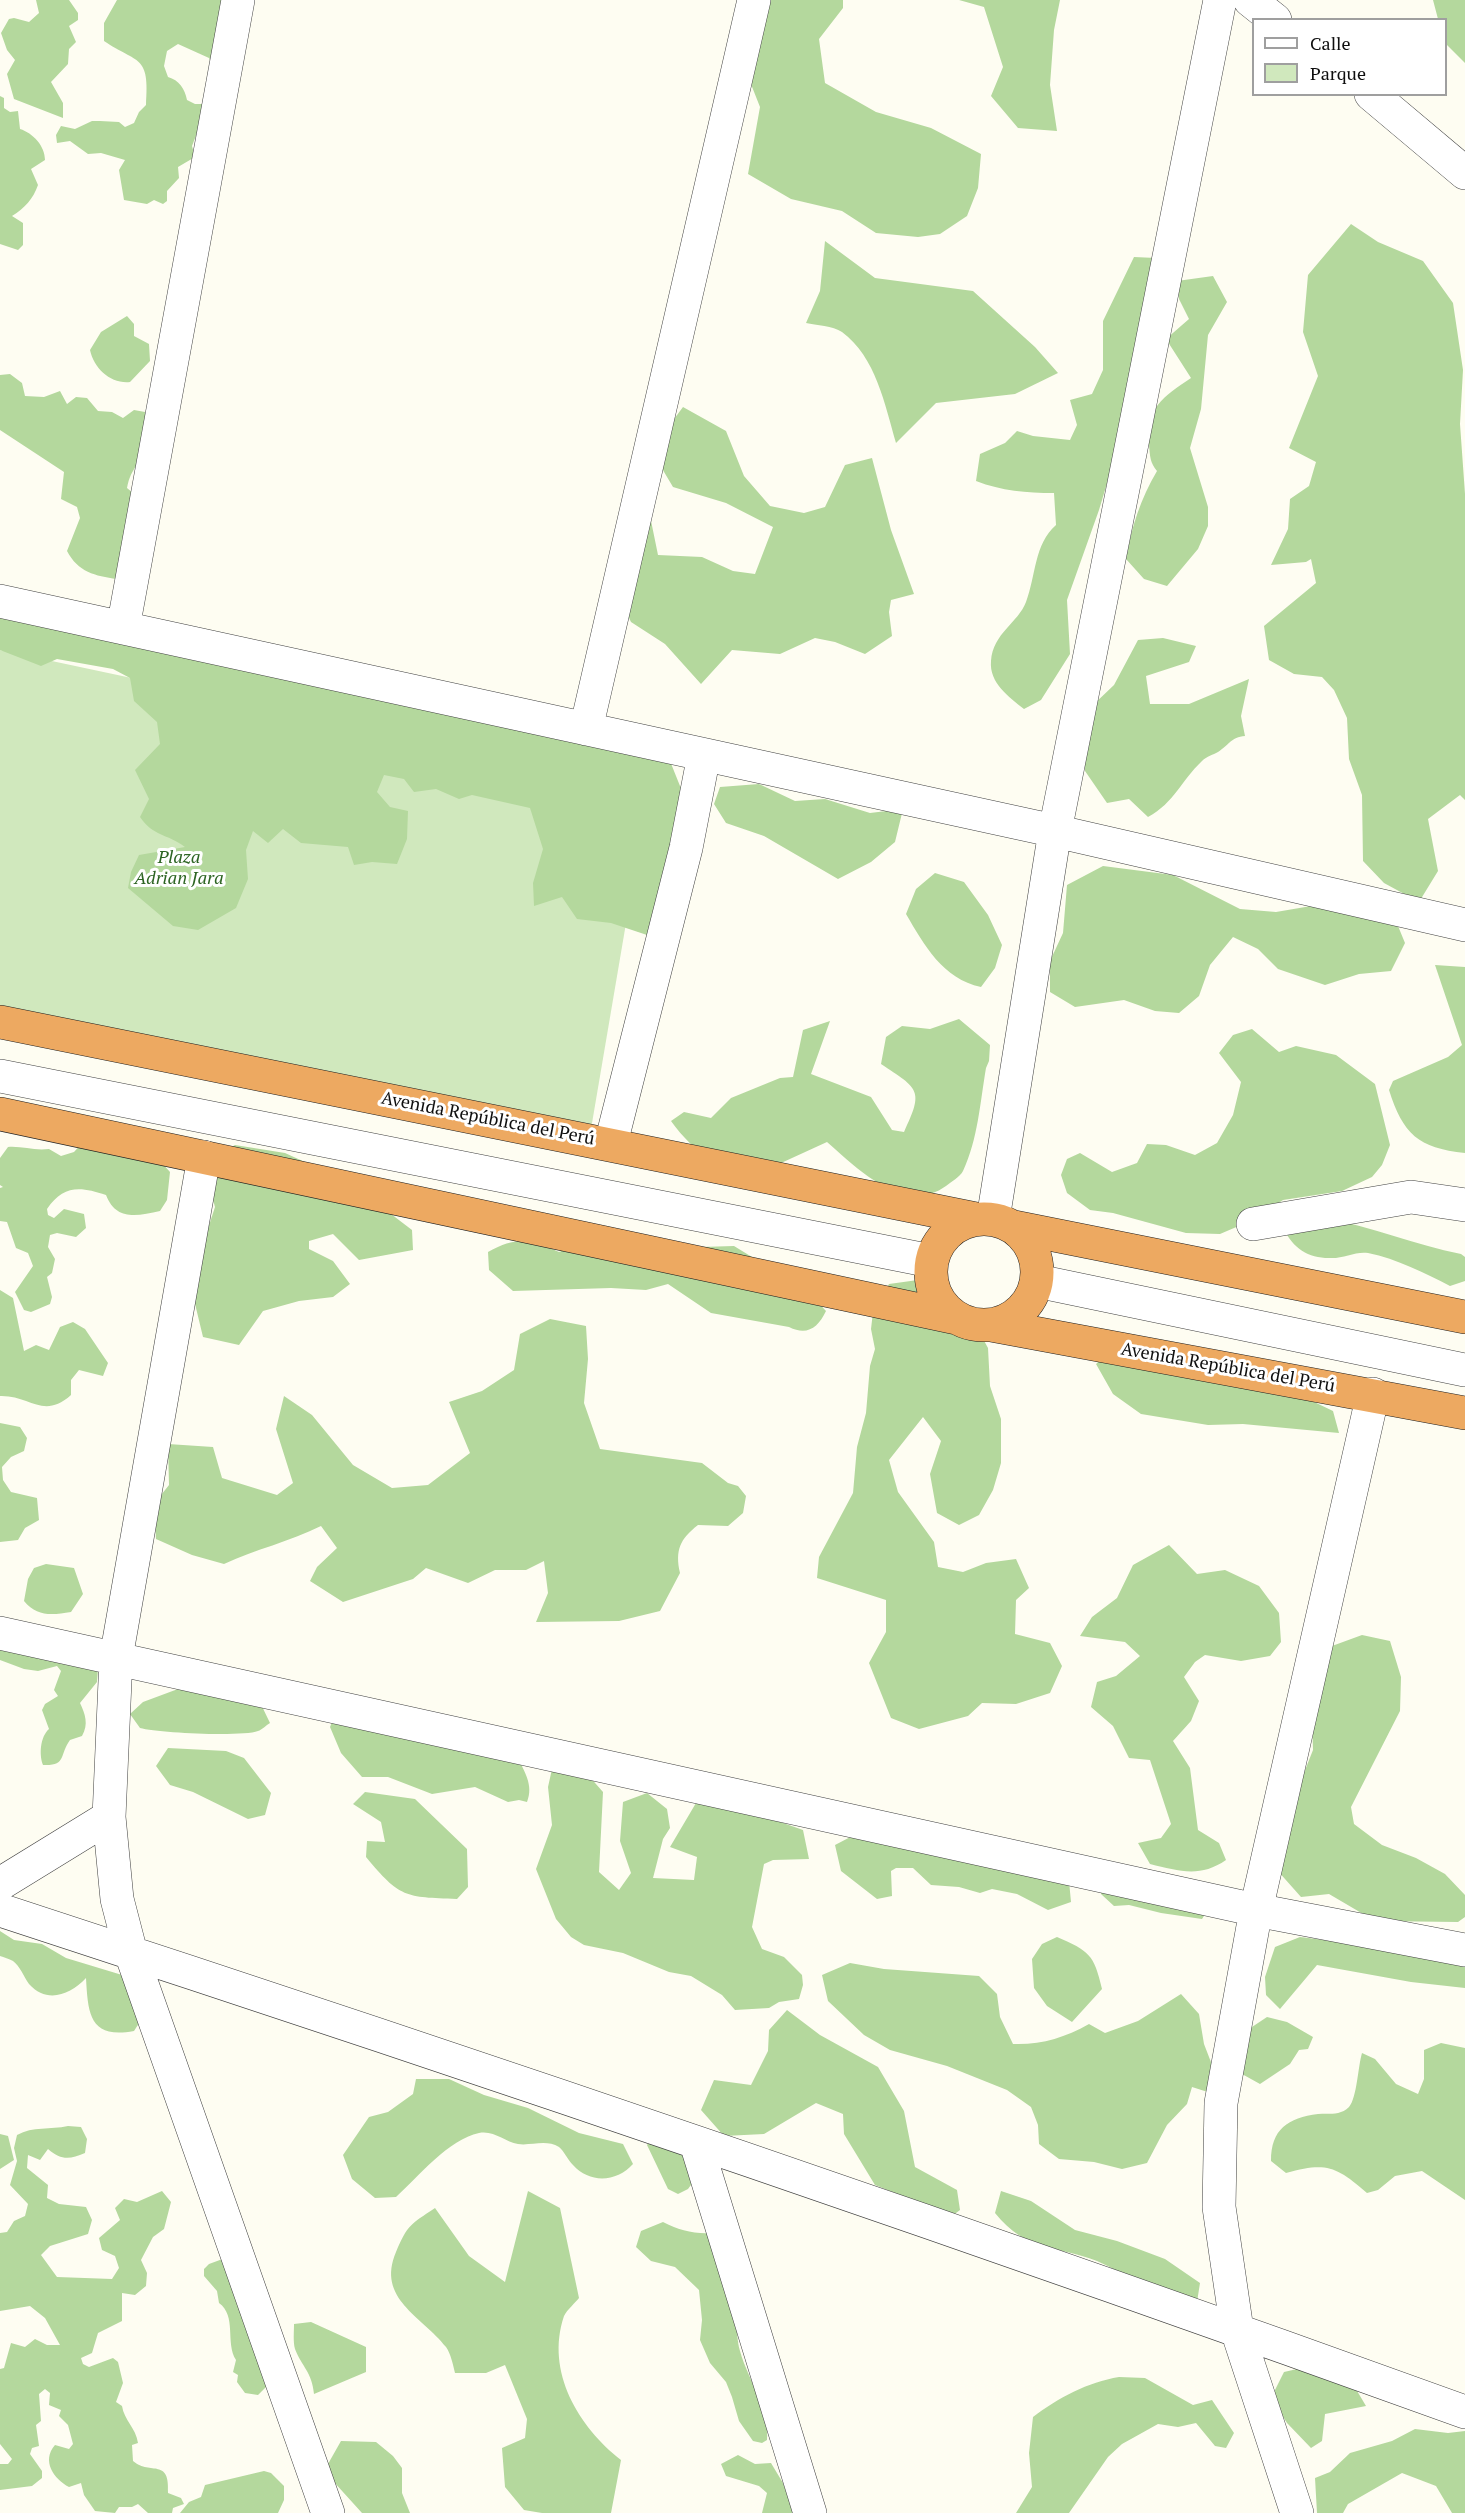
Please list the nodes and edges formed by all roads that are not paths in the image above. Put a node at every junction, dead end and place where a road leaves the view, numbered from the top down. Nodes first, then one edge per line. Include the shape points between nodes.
1 (238, 0) edge
2 (754, 0) edge
3 (1220, 0) edge
4 (1250, 0) edge
5 (1272, 18) edge
6 (1373, 96) edge
7 (1465, 173) edge
8 (0, 601) edge
9 (123, 628) junction
10 (586, 729) junction
11 (704, 754) junction
12 (1055, 831) junction
13 (1465, 925) edge
14 (0, 1022) edge
15 (0, 1076) edge
16 (0, 1114) edge
17 (611, 1143) junction
18 (204, 1157) junction
19 (1465, 1205) edge
20 (994, 1222) junction
21 (1253, 1224) dead end
22 (931, 1262) junction
23 (1037, 1281) junction
24 (1465, 1317) edge
25 (957, 1318) junction
26 (990, 1325) junction
27 (1465, 1370) edge
28 (1373, 1394) junction
29 (1465, 1413) edge
30 (0, 1633) edge
31 (116, 1658) junction
32 (110, 1817) junction
33 (0, 1884) edge
34 (0, 1910) edge
35 (1256, 1910) junction
36 (1465, 1950) edge
37 (131, 1953) junction
38 (696, 2143) junction
39 (1238, 2330) junction
40 (1465, 2412) edge
41 (328, 2513) edge
42 (810, 2513) edge
43 (1297, 2513) edge

1 - 9 street
2 - 10 street
3 - 12 street
4 - 5 street
6 - 7 street
8 - 9 street
9 - 10 street
10 - 11 street
11 - 12 street
11 - 17 street via 686,848
12 - 13 street
12 - 20 street
14 - 17 highway, Avenida República del Perú
15 - 22 street
16 - 18 highway
17 - 20 highway, Avenida República del Perú
18 - 25 highway
18 - 31 street
19 - 21 street via 1411,1197
20 - 22 highway via 960,1223 937,1246
20 - 23 highway via 1028,1240 1036,1257
20 - 24 highway, Avenida República del Perú
22 - 25 highway via 935,1294
23 - 26 highway via 1023,1309 1008,1320
23 - 27 street
25 - 26 highway
26 - 28 highway, Avenida República del Perú
28 - 29 highway, Avenida República del Perú
28 - 35 street
30 - 31 street
31 - 32 street
31 - 35 street
32 - 33 street
32 - 37 street via 117,1899
34 - 37 street
35 - 36 street
35 - 39 street via 1221,2103 1219,2207
37 - 38 street
37 - 41 street
38 - 39 street
38 - 42 street
39 - 40 street
39 - 43 street

